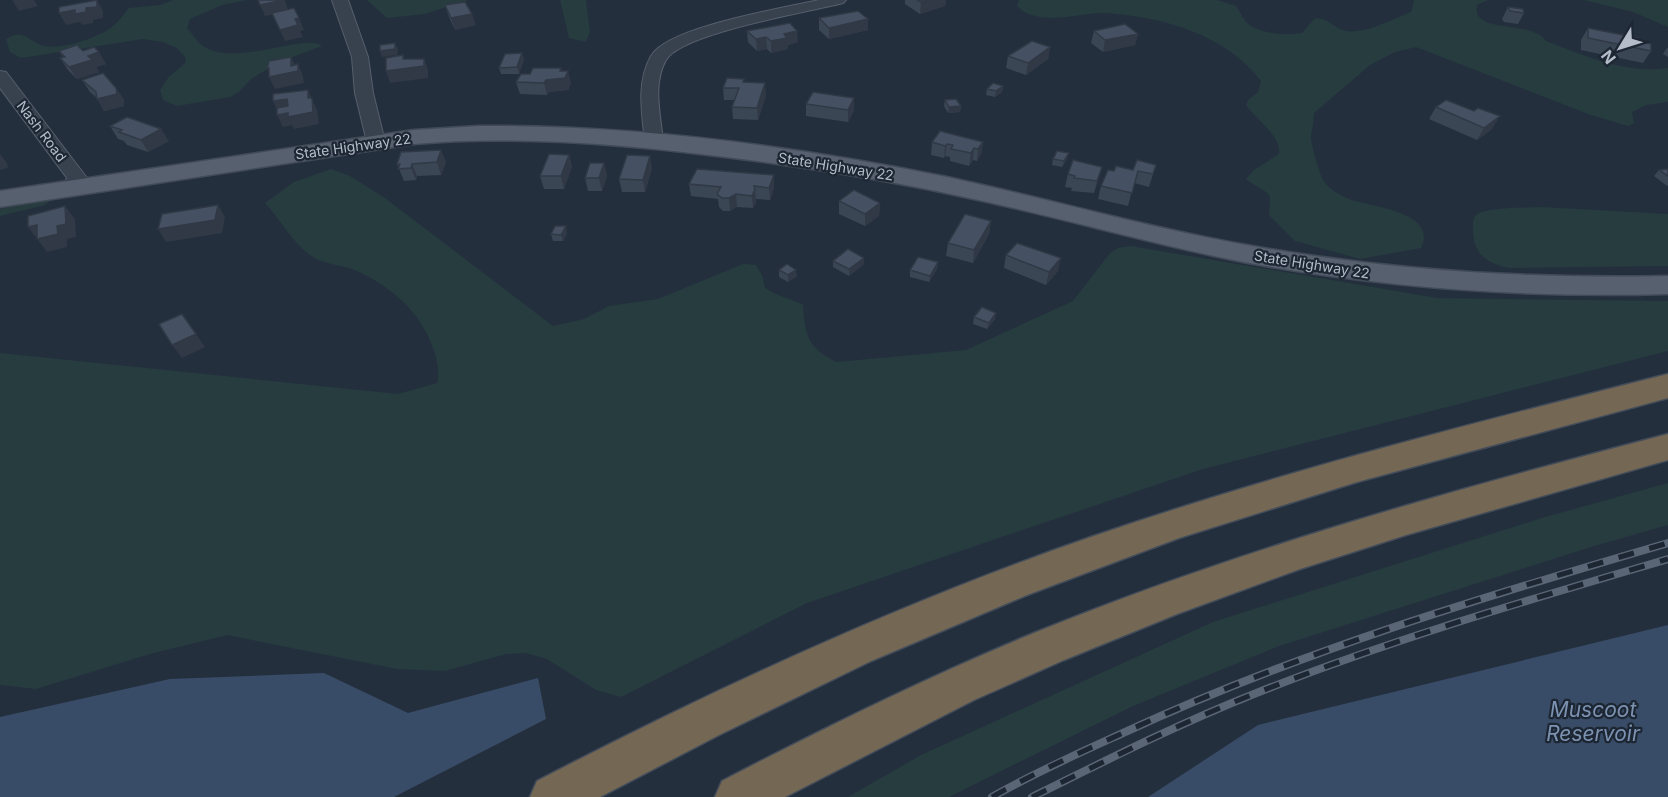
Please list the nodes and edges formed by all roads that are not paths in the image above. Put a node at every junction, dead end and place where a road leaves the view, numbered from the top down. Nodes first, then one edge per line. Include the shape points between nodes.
1 (340, 0) edge
2 (838, 0) edge
3 (0, 76) edge
4 (376, 142) junction
5 (654, 142) junction
6 (73, 187) junction
7 (0, 199) edge
8 (1668, 285) edge
9 (1668, 386) edge
10 (1668, 447) edge
11 (552, 797) edge
12 (738, 797) edge

1 - 4 street via 360,57
2 - 5 street via 707,31 677,42 659,56 653,70 649,91
3 - 6 street, Nash Road via 77,178
4 - 5 main road, State Highway 22 via 481,132
4 - 6 main road, State Highway 22
5 - 8 main road, State Highway 22 via 783,157 915,180 1199,244 1353,270 1511,285
6 - 7 main road, State Highway 22
9 - 11 highway via 1327,477 1172,525 1052,568 778,683
10 - 12 highway via 1370,531 1094,628 950,691

